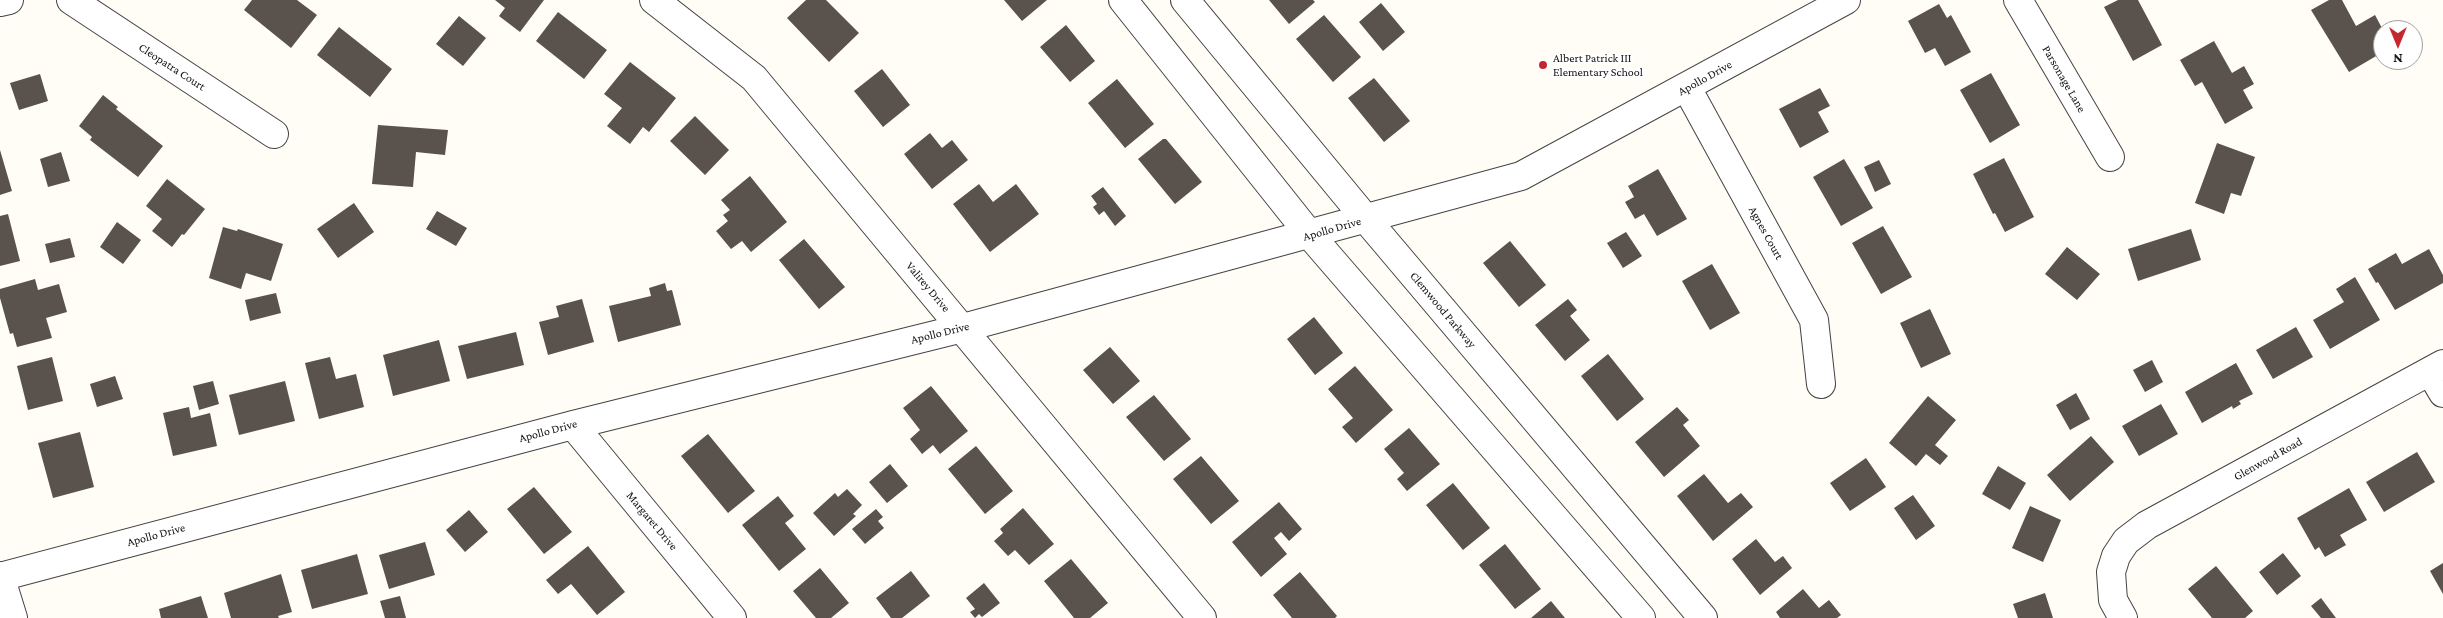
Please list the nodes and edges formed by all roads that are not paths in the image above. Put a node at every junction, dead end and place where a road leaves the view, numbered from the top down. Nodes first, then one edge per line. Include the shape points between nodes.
1 (10, 0) edge
2 (71, 0) edge
3 (654, 0) edge
4 (1123, 0) edge
5 (1185, 0) edge
6 (1846, 0) edge
7 (2018, 0) edge
8 (0, 2) edge
9 (1687, 88) junction
10 (274, 134) dead end
11 (2110, 157) dead end
12 (1366, 219) junction
13 (1310, 235) junction
14 (962, 328) junction
15 (2439, 376) edge
16 (1821, 384) dead end
17 (572, 425) junction
18 (0, 576) edge
19 (13, 618) edge
20 (732, 618) edge
21 (1202, 618) edge
22 (1641, 618) edge
23 (1704, 618) edge
24 (2123, 618) edge

1 - 8 street
2 - 10 street, Cleopatra Court
3 - 14 street, Valirey Drive via 754,78
4 - 13 street
5 - 12 street, Clemwood Parkway
6 - 9 street, Apollo Drive
7 - 11 street, Parsonage Lane
9 - 12 street, Apollo Drive via 1521,176
9 - 16 street, Agnes Court via 1814,320
12 - 13 street, Apollo Drive
12 - 23 street, Clemwood Parkway
13 - 14 street, Apollo Drive
13 - 22 street
14 - 17 street, Apollo Drive
14 - 21 street, Valirey Drive
15 - 24 street, Glenwood Road via 2147,525 2126,541 2111,572 2113,600
17 - 18 street, Apollo Drive
17 - 20 street, Margaret Drive
18 - 19 street

